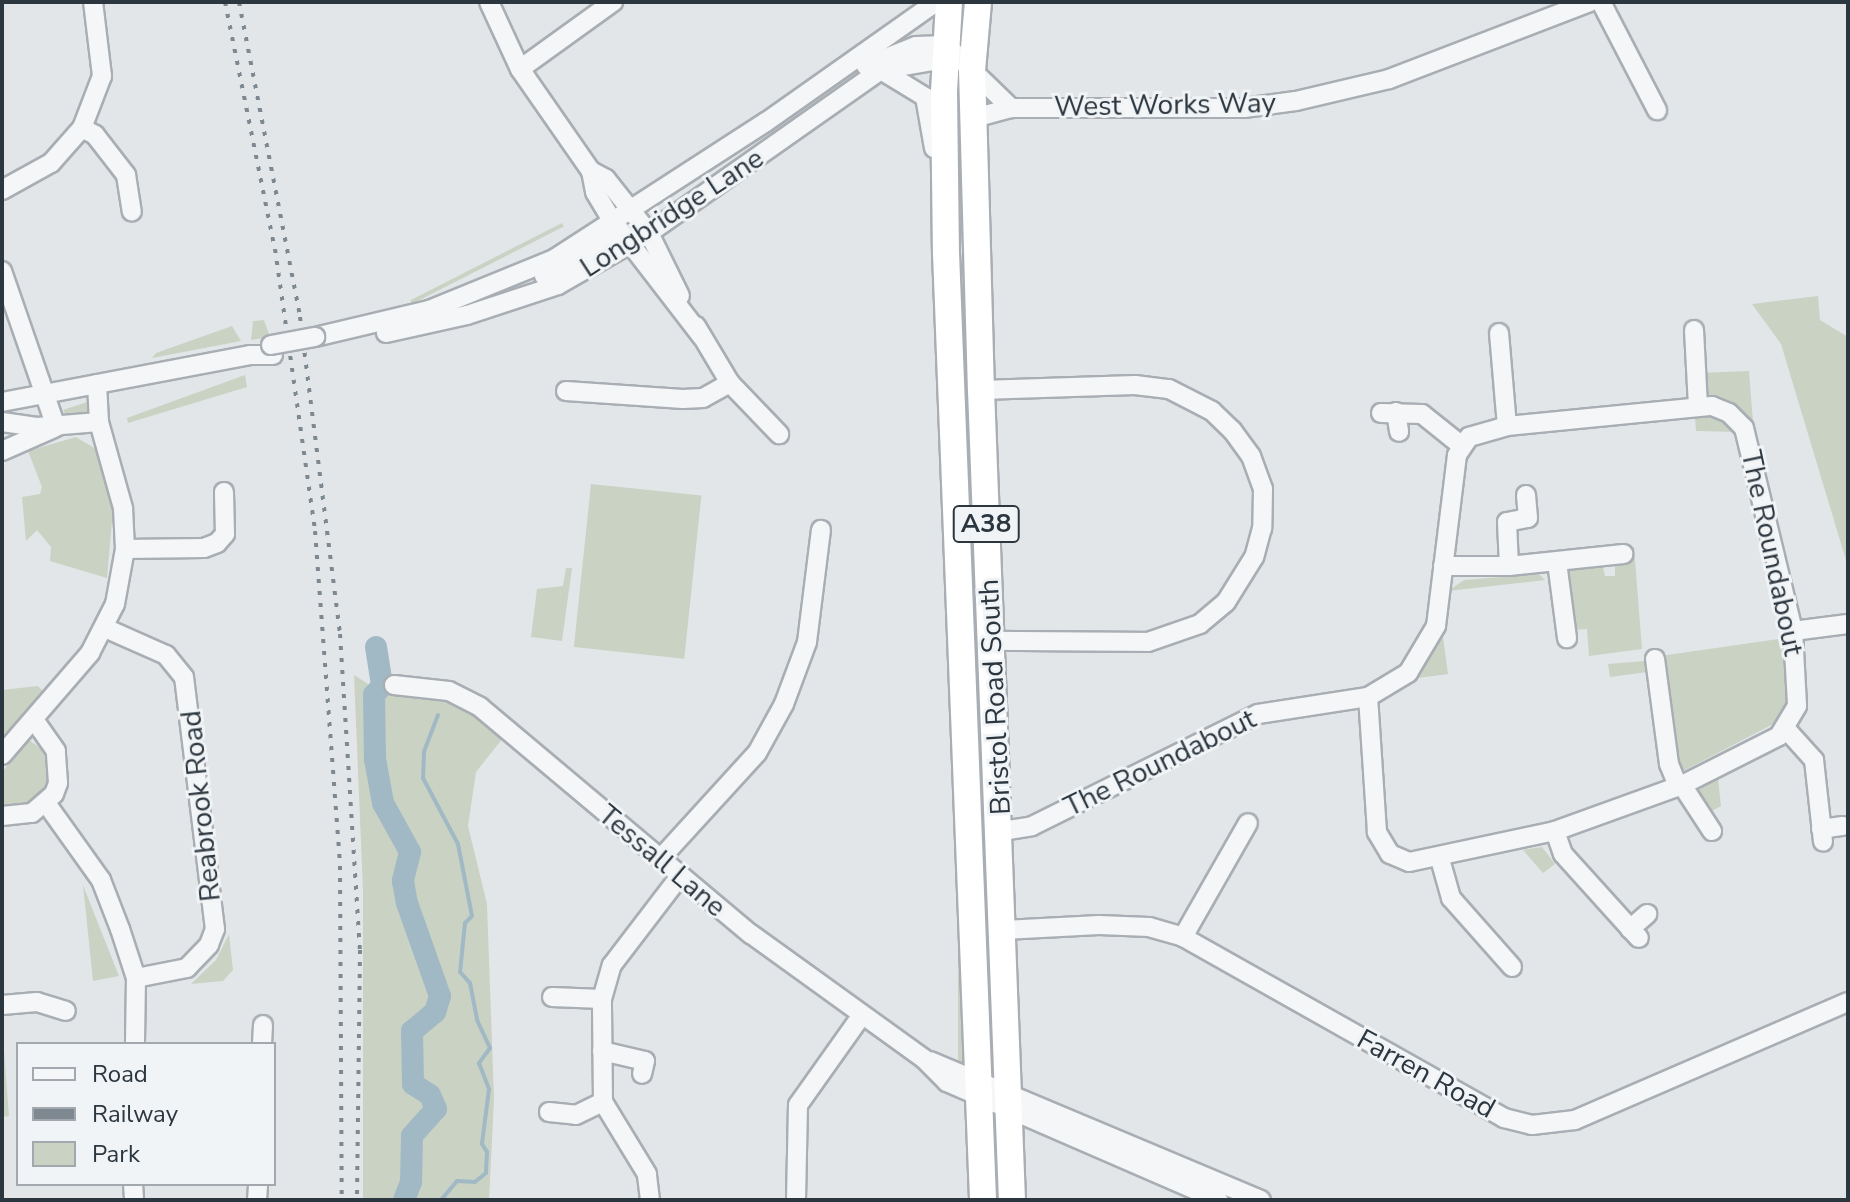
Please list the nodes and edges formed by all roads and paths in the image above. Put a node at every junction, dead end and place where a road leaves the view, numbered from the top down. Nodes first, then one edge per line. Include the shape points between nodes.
1 (93, 2) edge
2 (489, 2) edge
3 (613, 2) edge
4 (936, 2) edge
5 (949, 2) edge
6 (968, 2) edge
7 (978, 2) edge
8 (1590, 2) edge
9 (1601, 2) edge
10 (955, 56) junction
11 (520, 69) junction
12 (881, 70) junction
13 (1011, 108) junction
14 (1657, 110) dead end
15 (974, 118) junction
16 (766, 122) junction
17 (82, 128) junction
18 (591, 171) junction
19 (2, 190) edge
20 (945, 210) junction
21 (132, 212) dead end
22 (640, 222) junction
23 (621, 233) junction
24 (979, 262) junction
25 (946, 266) junction
26 (2, 271) edge
27 (1694, 330) dead end
28 (1499, 333) dead end
29 (702, 337) junction
30 (316, 342) junction
31 (730, 383) junction
32 (97, 384) junction
33 (981, 390) junction
34 (566, 391) dead end
35 (43, 393) junction
36 (2, 402) edge
37 (1698, 407) junction
38 (2, 422) edge
39 (99, 422) junction
40 (1507, 426) junction
41 (56, 427) junction
42 (1399, 432) dead end
43 (779, 434) dead end
44 (1462, 446) junction
45 (2, 451) edge
46 (224, 492) dead end
47 (1526, 495) dead end
48 (821, 530) dead end
49 (125, 549) junction
50 (1557, 562) junction
51 (1615, 562) dead end
52 (1443, 566) junction
53 (1509, 566) junction
54 (1848, 624) edge
55 (105, 628) junction
56 (1793, 631) junction
57 (1567, 638) dead end
58 (993, 641) junction
59 (1655, 659) dead end
60 (394, 685) dead end
61 (1368, 697) junction
62 (34, 719) junction
63 (1786, 729) junction
64 (2, 755) edge
65 (1680, 785) junction
66 (46, 803) junction
67 (2, 816) edge
68 (1711, 822) dead end
69 (1248, 823) dead end
70 (1843, 826) dead end
71 (1002, 831) junction
72 (1555, 831) junction
73 (661, 858) junction
74 (1440, 859) junction
75 (680, 876) junction
76 (971, 888) junction
77 (1647, 914) dead end
78 (1004, 930) junction
79 (1183, 937) junction
80 (1512, 967) dead end
81 (136, 978) junction
82 (552, 997) dead end
83 (602, 999) junction
84 (1848, 1002) edge
85 (2, 1005) edge
86 (66, 1011) dead end
87 (862, 1015) junction
88 (135, 1042) edge
89 (980, 1050) junction
90 (602, 1051) junction
91 (924, 1059) junction
92 (947, 1068) junction
93 (642, 1074) dead end
94 (994, 1096) junction
95 (603, 1102) junction
96 (543, 1114) dead end
97 (1051, 1128) junction
98 (1010, 1148) junction
99 (650, 1200) edge
100 (796, 1200) edge
101 (983, 1200) edge
102 (994, 1200) edge
103 (1012, 1200) edge
104 (1218, 1200) edge
105 (1261, 1200) edge

1 - 17 street via 102,76
2 - 11 street
3 - 11 street
4 - 16 street, Longbridge Lane
5 - 10 highway, Bristol Road South / A38
6 - 10 highway
7 - 10 highway, Bristol Road South / A38
8 - 13 street, West Works Way via 1389,79 1296,101 1244,108
9 - 14 street
10 - 12 street, Longbridge Lane
10 - 13 street
10 - 15 highway, Bristol Road South / A38
10 - 16 street, Longbridge Lane via 916,46 879,58
10 - 20 highway, Bristol Road South / A38
11 - 18 street
12 - 20 street via 928,102
12 - 22 street, Longbridge Lane
13 - 15 street, West Works Way
15 - 20 highway via 962,128 955,145 953,205
15 - 24 highway, Bristol Road South / A38
16 - 22 street, Longbridge Lane
17 - 19 street via 51,163
17 - 21 street via 95,135 126,175
18 - 22 street via 606,179
18 - 23 street via 595,192
20 - 25 highway, Bristol Road South / A38
22 - 23 street, Longbridge Lane
22 - 23 street, Longbridge Lane
22 - 29 street
23 - 29 street
23 - 30 street, Longbridge Lane via 557,271 462,305
23 - 30 street, Longbridge Lane via 522,300
24 - 25 highway via 953,258
24 - 33 highway, Bristol Road South / A38
25 - 76 highway, Bristol Road South / A38
26 - 35 street
27 - 37 street
28 - 40 street
29 - 31 street
30 - 32 street, Longbridge Lane, bridge
31 - 34 street via 693,398
31 - 43 street
32 - 35 street, Longbridge Lane
32 - 39 street
33 - 58 highway, Bristol Road South / A38
33 - 58 street via 1135,385 1169,389 1212,411 1232,430 1251,456 1263,489 1262,528 1247,574 1200,624 1148,642
35 - 36 street, Longbridge Lane
35 - 41 street
37 - 40 street, The Roundabout
37 - 56 street, The Roundabout via 1720,408 1744,428
38 - 41 street
39 - 41 street
39 - 49 street via 123,508
40 - 44 street, The Roundabout via 1482,430
41 - 45 street
42 - 44 street via 1388,412 1422,414
44 - 52 street, The Roundabout
46 - 49 street via 225,534 217,543 204,548
47 - 53 street via 1528,518 1507,522
48 - 73 street via 807,642 784,704 757,753
49 - 55 street
50 - 51 street
50 - 53 street
50 - 57 street
52 - 53 street
52 - 61 street, The Roundabout via 1429,641 1408,673
54 - 56 street
55 - 62 street
55 - 81 street, Reabrook Road via 166,655 184,677 215,929 209,945 187,968
56 - 63 street, The Roundabout via 1797,706
58 - 71 highway, Bristol Road South / A38
59 - 65 street via 1669,764
60 - 73 street, Tessall Lane via 449,691 480,707
61 - 71 street, The Roundabout via 1258,714 1032,826
61 - 74 street via 1377,832 1399,860
62 - 64 street
62 - 66 street via 59,764 58,783
63 - 65 street
63 - 70 street via 1814,760 1822,836
65 - 68 street
65 - 72 street
66 - 67 street via 32,813
66 - 81 street via 101,880
69 - 79 street
71 - 76 highway via 992,842 989,883
71 - 78 highway, Bristol Road South / A38
72 - 74 street
72 - 77 street via 1563,854 1635,933
73 - 75 street, Tessall Lane
74 - 80 street via 1451,898
75 - 83 street via 612,965
75 - 87 street, Tessall Lane
76 - 89 highway, Bristol Road South / A38
78 - 79 street, Farren Road via 1099,925 1149,927
78 - 94 highway, Bristol Road South / A38
79 - 84 street, Farren Road via 1504,1118 1532,1125 1575,1120
81 - 88 street
82 - 83 street
83 - 90 street
85 - 86 street via 37,1002
87 - 91 street, Tessall Lane
87 - 100 street via 798,1105
89 - 92 street
89 - 94 highway, Bristol Road South / A38
90 - 93 street via 645,1061
90 - 95 street
91 - 92 street, Tessall Lane
91 - 94 street, Tessall Lane via 947,1082
92 - 94 street, Tessall Lane
94 - 97 street, Tessall Lane
94 - 98 highway, Bristol Road South / A38
94 - 101 highway, Bristol Road South / A38
94 - 102 highway
94 - 105 street, Tessall Lane
95 - 96 street via 576,1115
95 - 99 street via 647,1174
97 - 98 street via 1029,1132
97 - 104 street, Tessall Lane
98 - 103 highway, Bristol Road South / A38

